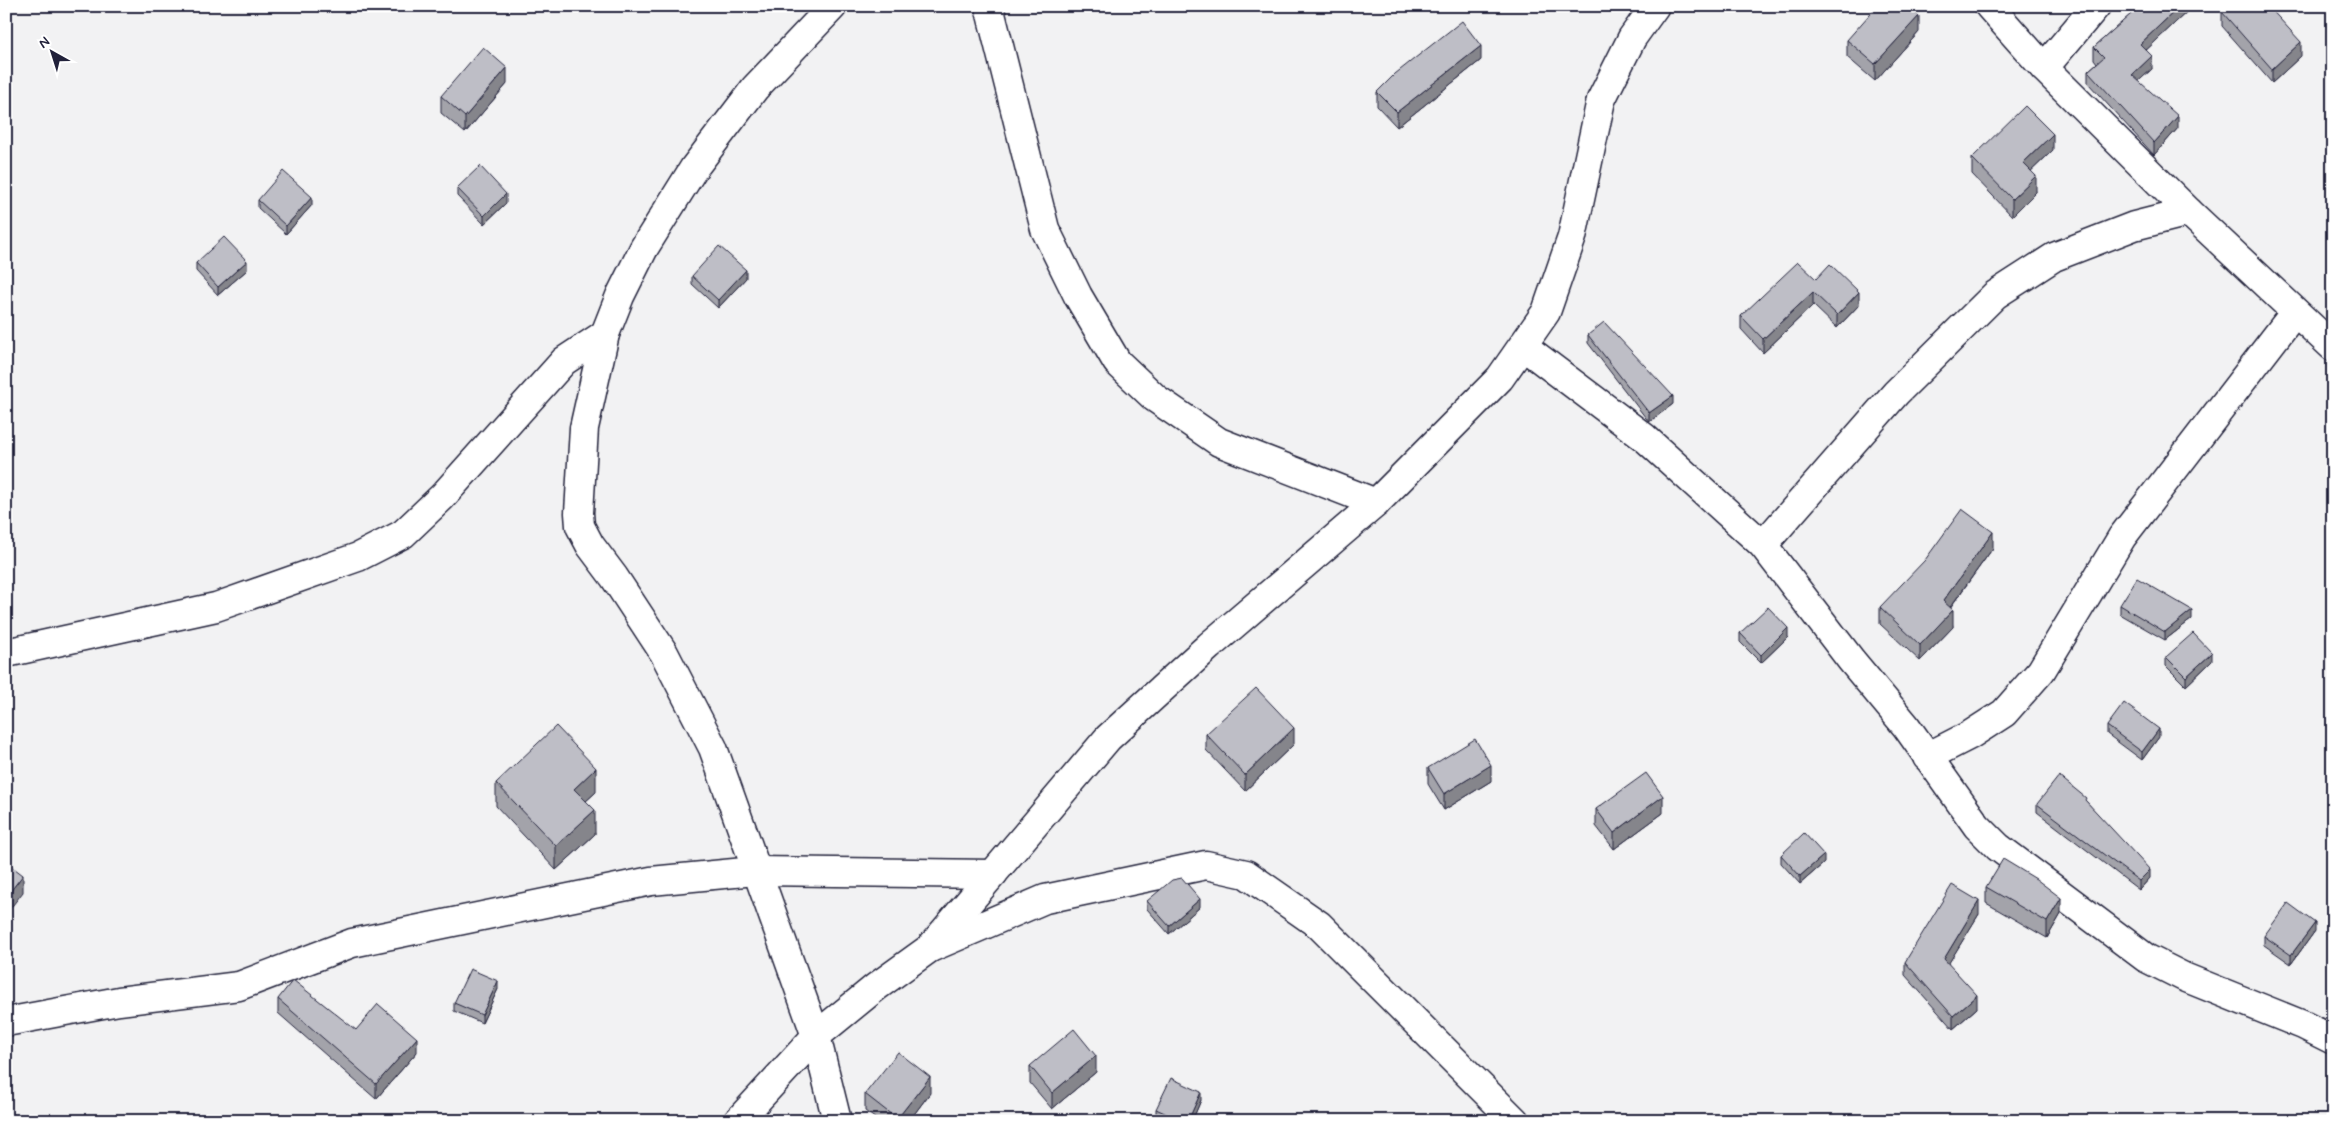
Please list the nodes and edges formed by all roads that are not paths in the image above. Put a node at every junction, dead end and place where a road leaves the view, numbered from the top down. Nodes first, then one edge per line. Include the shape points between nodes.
1 (833, 6) edge
2 (1655, 6) edge
3 (1989, 6) edge
4 (2096, 6) edge
5 (994, 8) edge
6 (2044, 68) junction
7 (2189, 212) junction
8 (2295, 312) junction
9 (605, 334) junction
10 (1523, 346) junction
11 (2333, 347) edge
12 (1376, 503) junction
13 (1763, 545) junction
14 (6, 653) edge
15 (1927, 758) junction
16 (755, 871) junction
17 (994, 874) junction
18 (930, 948) junction
19 (6, 1022) edge
20 (816, 1036) junction
21 (2333, 1040) edge
22 (1510, 1119) edge
23 (738, 1121) edge
24 (837, 1121) edge

1 - 9 street via 755,88 694,168 644,248
2 - 10 street via 1632,38 1601,100 1572,236 1546,312
3 - 6 street
4 - 6 street
5 - 12 street via 1044,228 1078,296 1117,362 1155,398 1219,442
6 - 7 street
7 - 8 street
7 - 13 street via 2134,226 2054,258 1995,295 1896,393
8 - 11 street
8 - 15 street via 2122,537 2041,671 2004,713
9 - 14 street via 564,361 442,497 403,534 358,557 216,607
9 - 16 street via 584,428 579,487 580,526 664,653 714,748
10 - 12 street via 1500,378
10 - 13 street via 1645,438
12 - 17 street via 1209,646 1108,738 1035,821
13 - 15 street via 1906,726
15 - 21 street via 1977,826 1998,847 2146,958 2184,977 2303,1024
16 - 17 street
16 - 19 street via 651,881 352,944 239,986 119,1001
16 - 20 street
17 - 18 street
18 - 20 street
18 - 22 street via 1045,898 1206,865 1246,874 1319,924
20 - 23 street
20 - 24 street

